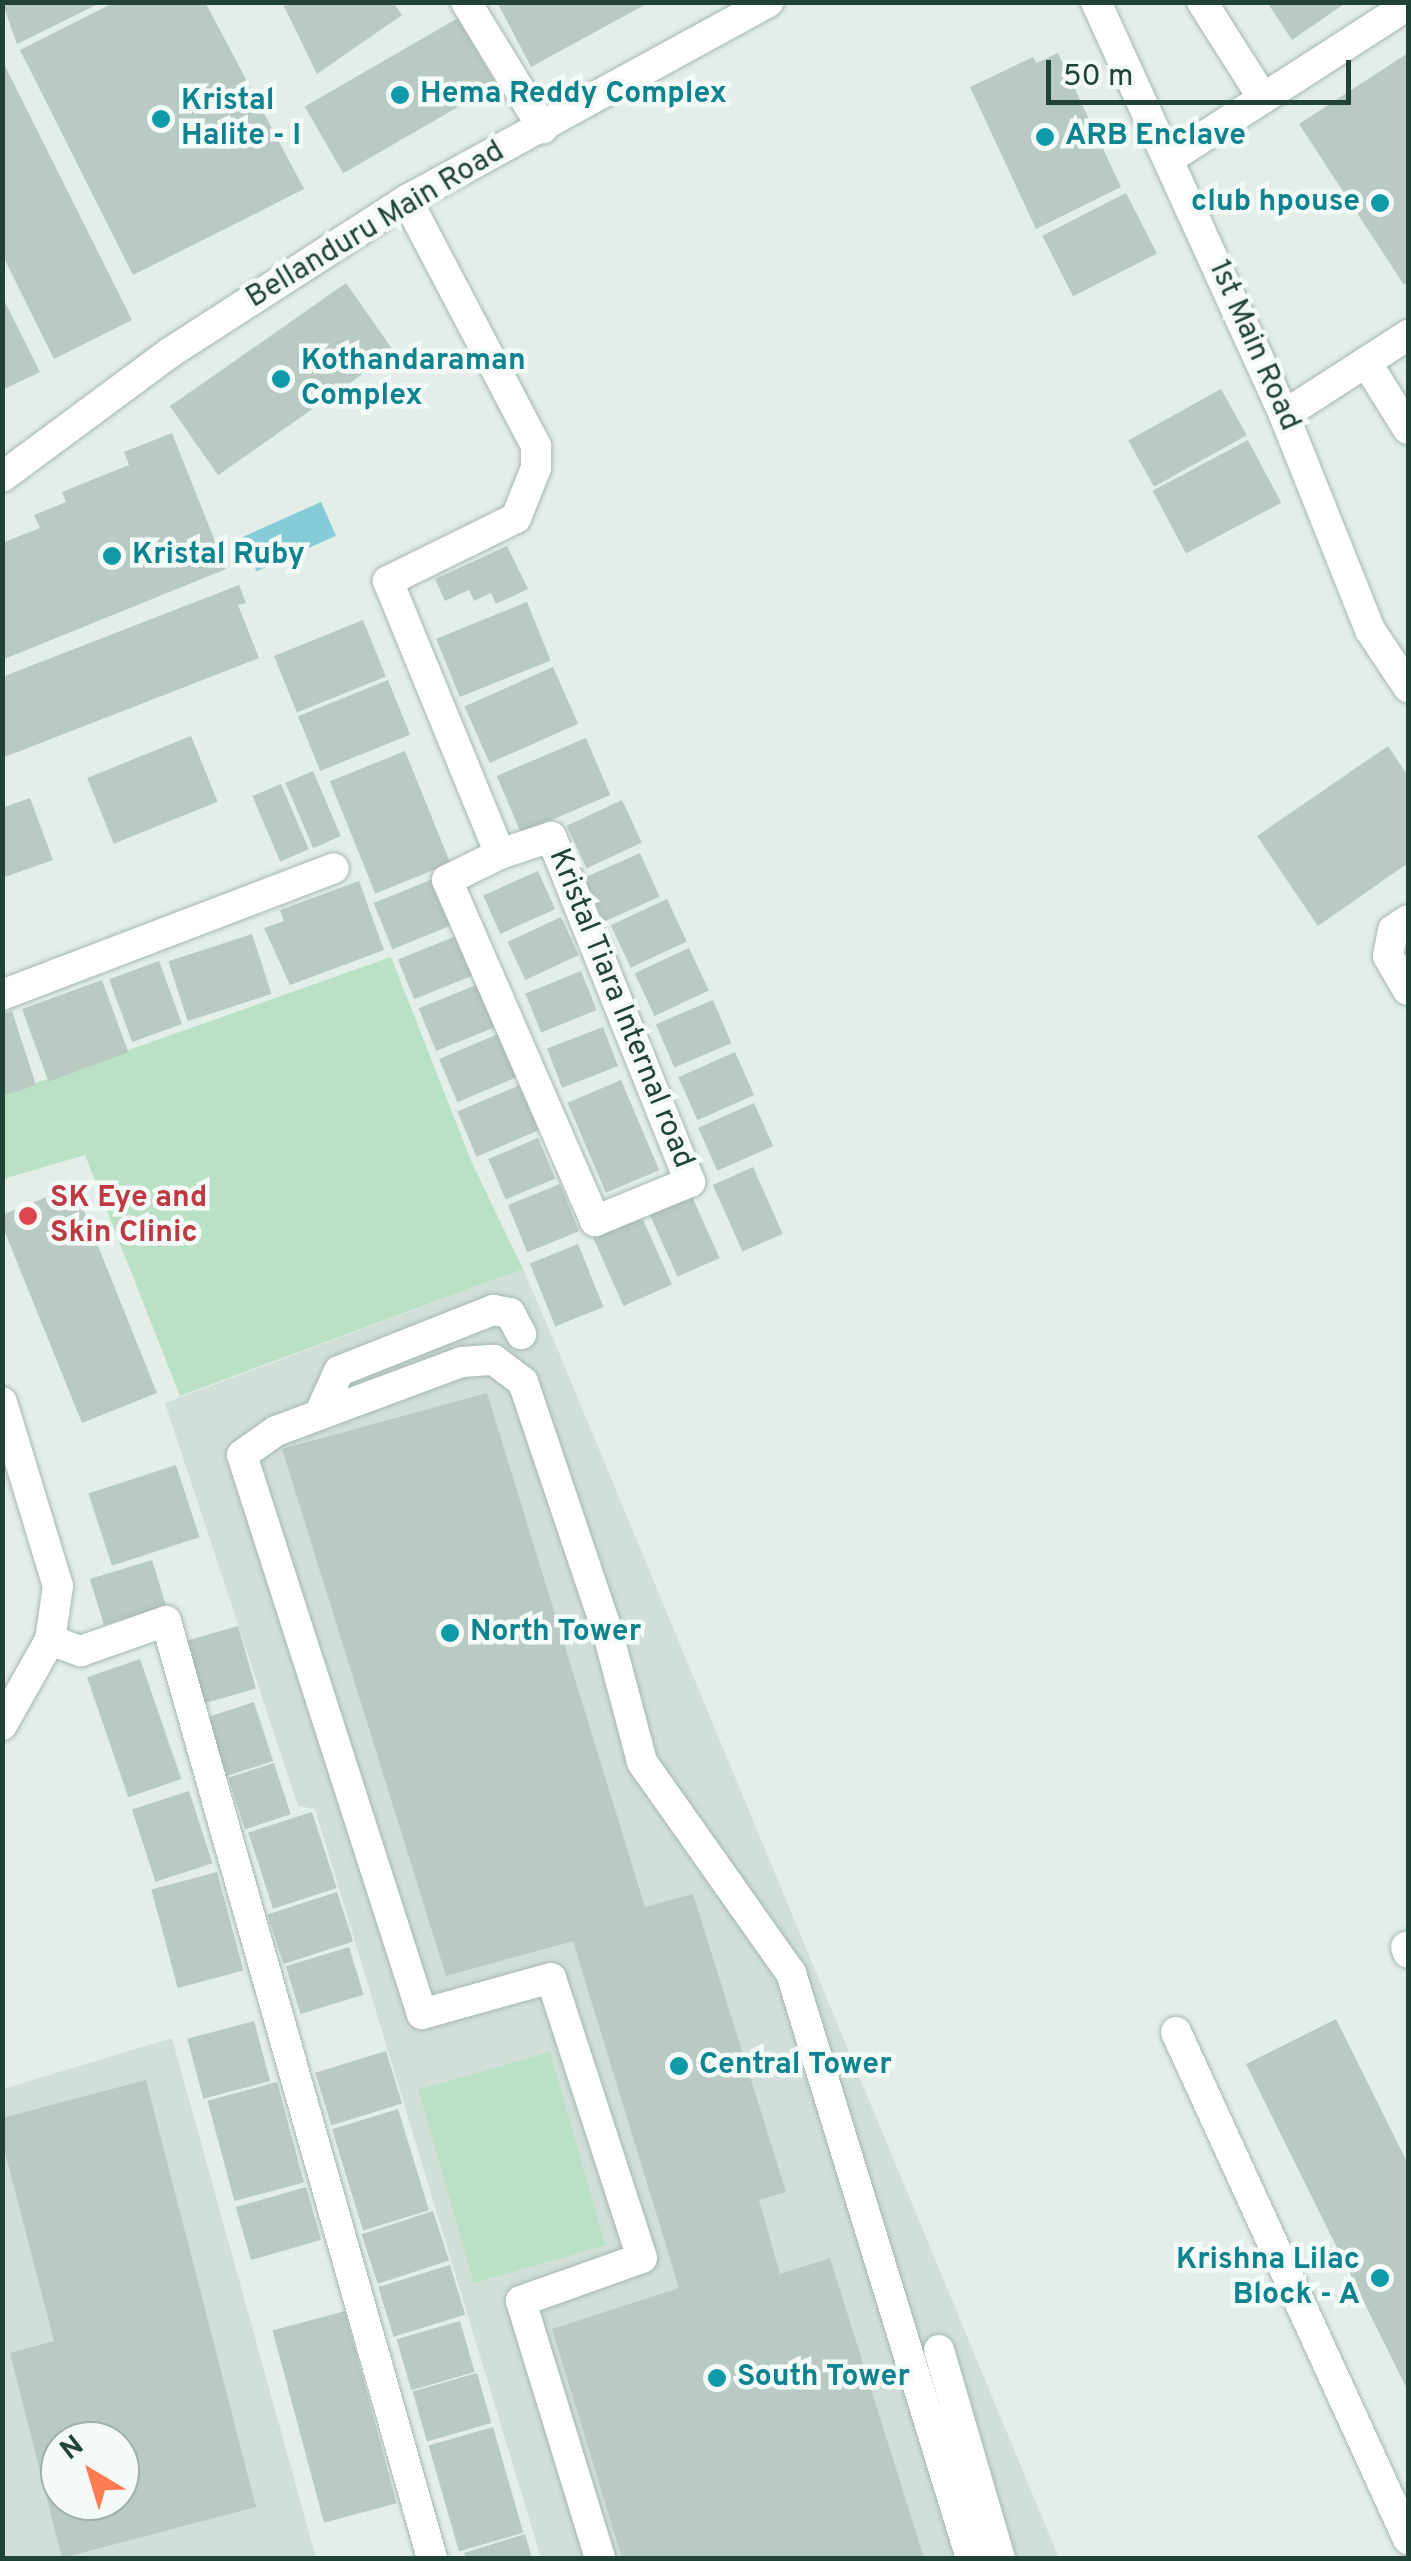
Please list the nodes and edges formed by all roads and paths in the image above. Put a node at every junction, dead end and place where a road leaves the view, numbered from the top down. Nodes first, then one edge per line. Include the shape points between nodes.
1 (466, 2) edge
2 (768, 2) edge
3 (1096, 2) edge
4 (1202, 2) edge
5 (1408, 5) edge
6 (722, 13) edge
7 (1263, 98) junction
8 (543, 128) junction
9 (1169, 159) junction
10 (407, 200) junction
11 (1408, 335) edge
12 (1366, 362) junction
13 (1284, 415) junction
14 (1408, 428) edge
15 (2, 477) edge
16 (1408, 687) edge
17 (500, 854) junction
18 (334, 868) dead end
19 (1408, 920) edge
20 (1408, 990) edge
21 (2, 994) edge
22 (521, 1334) dead end
23 (2, 1402) edge
24 (320, 1415) junction
25 (50, 1640) junction
26 (2, 1726) edge
27 (1176, 2032) dead end
28 (939, 2350) dead end
29 (1408, 2539) edge
30 (432, 2558) edge
31 (600, 2558) edge
32 (971, 2558) edge
33 (1000, 2558) edge

1 - 8 street
2 - 6 street, Bellanduru Main Road
3 - 9 street, 1st Main Road
4 - 7 street
5 - 7 street
6 - 8 street, Bellanduru Main Road
7 - 9 street
8 - 10 street, Bellanduru Main Road
9 - 13 street, 1st Main Road
10 - 15 street, Bellanduru Main Road via 171,352
10 - 17 street, Kristal Tiara Internal road via 536,446 530,492 516,518 388,582
11 - 12 street
12 - 13 street
12 - 14 street
13 - 16 street, 1st Main Road via 1370,630
17 - 17 street, Kristal Tiara Internal road via 447,880 594,1221 690,1182 551,837
18 - 21 street
19 - 20 street via 1392,930 1388,956
22 - 24 street via 510,1313 493,1310 356,1364 339,1371
23 - 25 street via 58,1586
24 - 31 street via 276,1431 242,1455 422,2014 551,1978 642,2258 521,2301
24 - 32 street via 462,1362 494,1360 523,1382 607,1630 642,1762 791,1974
25 - 26 street
25 - 30 street via 82,1651 166,1621
27 - 29 street
28 - 33 street

